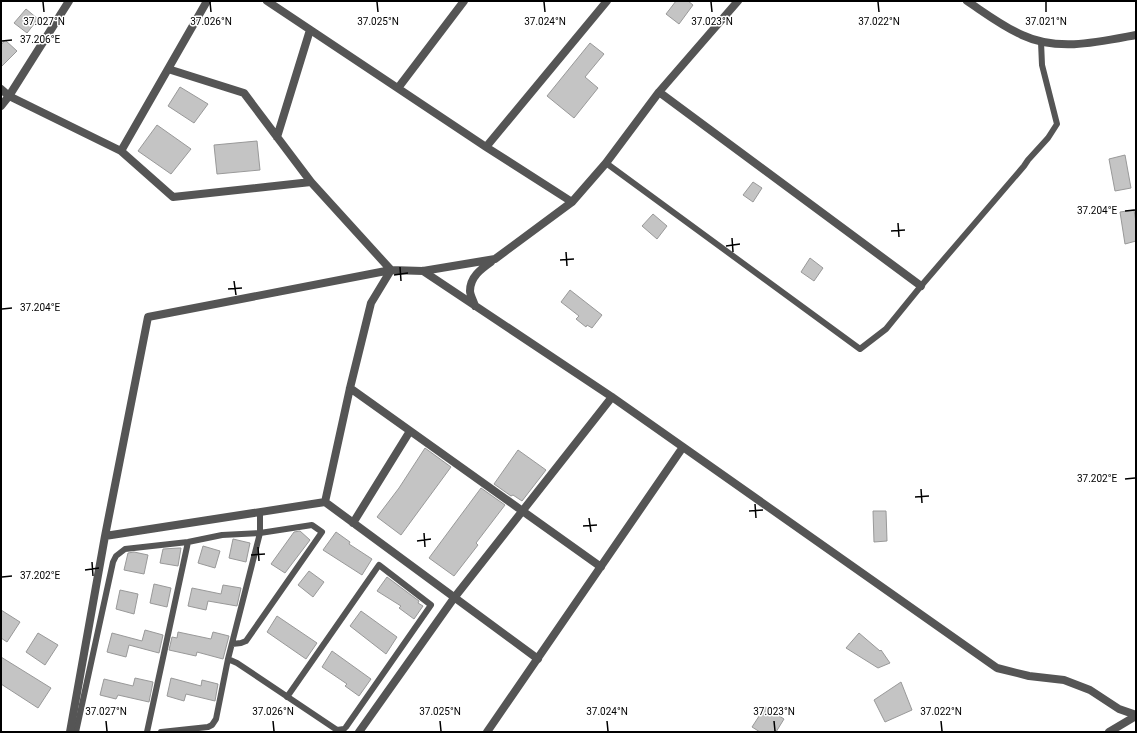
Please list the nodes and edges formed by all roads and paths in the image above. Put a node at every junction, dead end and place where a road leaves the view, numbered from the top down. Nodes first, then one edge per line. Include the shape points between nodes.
1 (69, 1) edge
2 (207, 1) edge
3 (267, 1) edge
4 (464, 1) edge
5 (607, 1) edge
6 (738, 1) edge
7 (967, 1) edge
8 (310, 30) junction
9 (1136, 35) edge
10 (1041, 42) junction
11 (168, 70) junction
12 (398, 88) junction
13 (1, 89) edge
14 (659, 92) junction
15 (9, 96) junction
16 (1, 106) edge
17 (277, 137) junction
18 (486, 147) junction
19 (121, 151) junction
20 (606, 163) junction
21 (311, 182) junction
22 (572, 202) junction
23 (495, 259) junction
24 (391, 270) junction
25 (423, 271) junction
26 (920, 286) junction
27 (475, 306) junction
28 (350, 388) junction
29 (612, 397) junction
30 (410, 431) junction
31 (684, 447) junction
32 (325, 502) junction
33 (523, 511) junction
34 (260, 512) junction
35 (354, 523) junction
36 (260, 533) junction
37 (105, 536) junction
38 (188, 542) junction
39 (601, 567) junction
40 (454, 598) junction
41 (232, 644) junction
42 (228, 659) junction
43 (538, 659) junction
44 (287, 697) junction
45 (1136, 715) edge
46 (70, 732) edge
47 (76, 732) edge
48 (147, 732) edge
49 (161, 732) edge
50 (359, 732) edge
51 (487, 732) edge
52 (1109, 732) edge

1 - 15 street
2 - 11 street
3 - 8 street
4 - 12 street
5 - 18 street
6 - 14 street
7 - 10 street via 1023,36
8 - 12 street
8 - 17 street
9 - 10 street via 1080,44 1057,45
10 - 26 lane via 1042,65 1057,124 1048,138
11 - 17 street via 244,93
11 - 19 street
12 - 18 street
13 - 15 street
14 - 20 street
14 - 26 street
15 - 16 street
15 - 19 street
17 - 21 street
18 - 22 street
19 - 21 street via 174,197
20 - 22 street
20 - 26 lane via 860,349 886,329
21 - 24 street
22 - 23 street
23 - 25 street
23 - 27 street via 474,276 470,292
24 - 25 street
24 - 28 street via 371,303
24 - 37 street via 148,317
25 - 27 street
27 - 29 street
28 - 30 street
28 - 32 street
29 - 31 street
29 - 33 street
30 - 33 street
30 - 35 street
31 - 39 street
31 - 45 street via 997,668 1029,676 1064,680 1090,690 1119,709
32 - 34 street
32 - 35 street
33 - 39 street
33 - 40 street
34 - 36 lane
34 - 37 street
35 - 40 street
36 - 38 lane via 222,535
36 - 41 lane
36 - 41 lane via 312,525 322,532 246,641
37 - 46 street
38 - 47 lane via 125,549 116,556
38 - 48 lane
39 - 43 street
40 - 43 street
40 - 50 street
41 - 42 lane
42 - 44 lane
42 - 49 lane via 216,719 212,725
43 - 51 street
44 - 44 lane via 337,730 344,729 431,605 379,565
45 - 52 street

